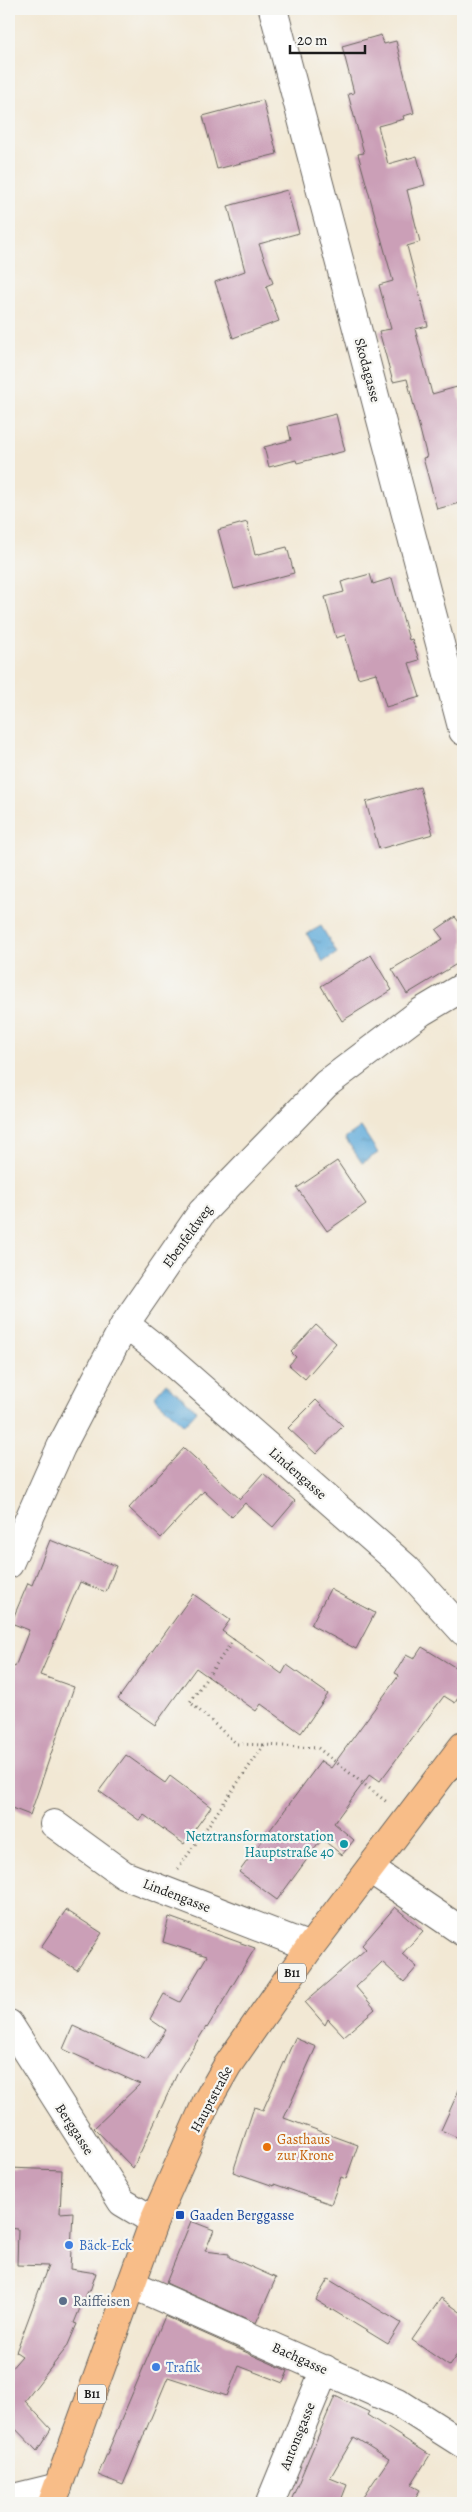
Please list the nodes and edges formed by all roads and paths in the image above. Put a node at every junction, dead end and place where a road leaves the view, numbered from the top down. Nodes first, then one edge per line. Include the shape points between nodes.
1 (273, 9) edge
2 (463, 731) edge
3 (463, 987) edge
4 (125, 1324) junction
5 (9, 1564) edge
6 (463, 1631) edge
7 (234, 1639) dead end
8 (264, 1745) junction
9 (463, 1746) edge
10 (408, 1819) junction
11 (54, 1824) dead end
12 (370, 1869) junction
13 (163, 1890) junction
14 (463, 1932) edge
15 (310, 1947) junction
16 (9, 2024) edge
17 (154, 2221) junction
18 (131, 2284) junction
19 (325, 2369) junction
20 (463, 2444) edge
21 (55, 2495) edge
22 (9, 2499) edge
23 (270, 2503) edge

1 - 2 street, Skodagasse
3 - 4 street, Ebenfeldweg via 421,1012 326,1084 202,1212
4 - 5 street, Ebenfeldweg via 61,1447
4 - 6 street, Lindengasse via 166,1356 406,1568
7 - 8 path via 190,1702 237,1744
8 - 10 path via 318,1748
8 - 13 path
9 - 10 main road, Hauptstraße / B11
10 - 12 main road, Hauptstraße / B11
11 - 13 street, Lindengasse via 124,1875
12 - 14 street
12 - 15 main road, Hauptstraße / B11
13 - 15 street, Lindengasse
15 - 17 main road, Hauptstraße / B11 via 206,2101
16 - 17 street, Berggasse via 122,2202
17 - 18 main road, Hauptstraße / B11
18 - 19 street, Bachgasse
18 - 21 main road, Hauptstraße / B11
19 - 20 street, Bachgasse via 397,2402
19 - 23 street, Antonsgasse
21 - 22 street

